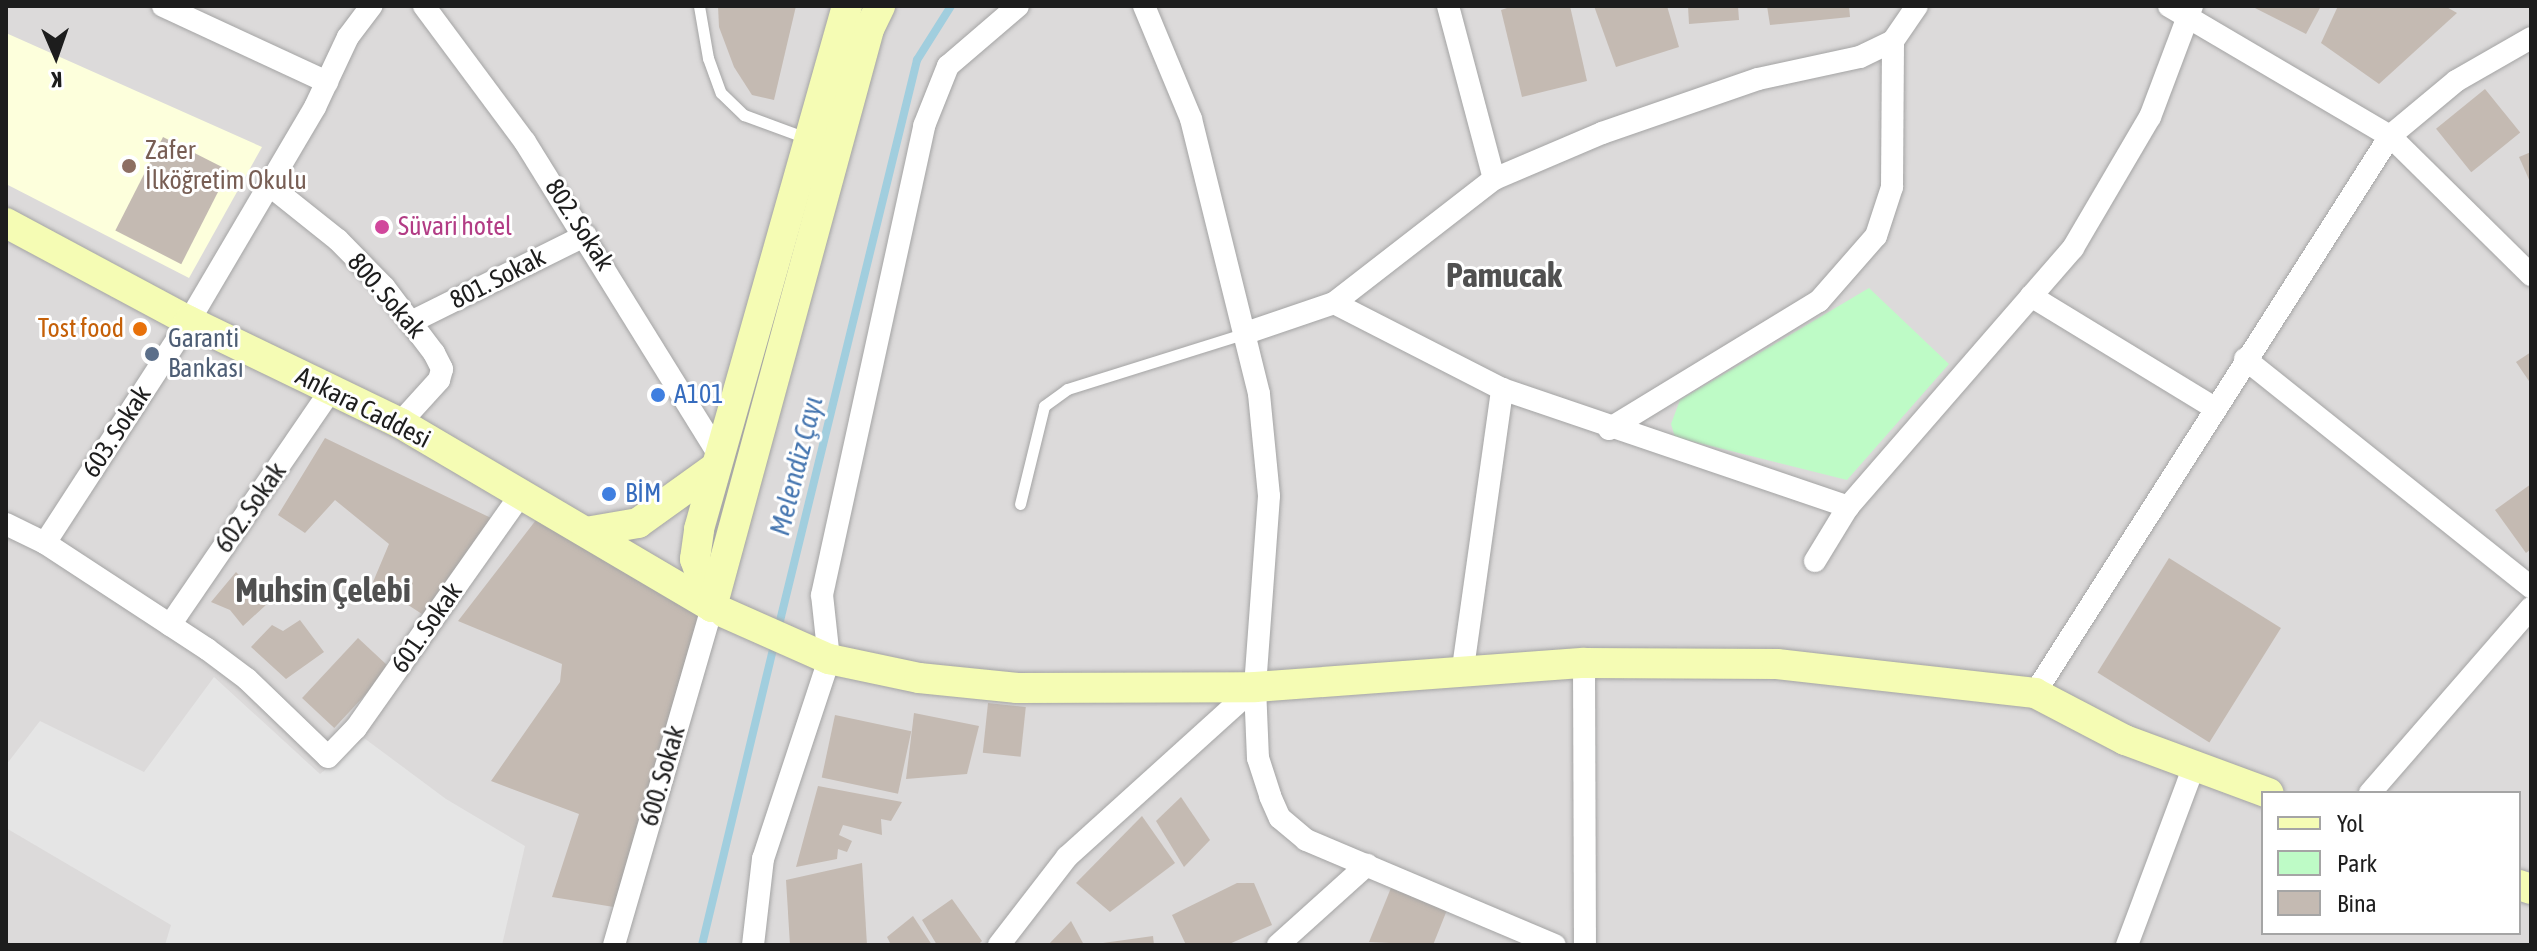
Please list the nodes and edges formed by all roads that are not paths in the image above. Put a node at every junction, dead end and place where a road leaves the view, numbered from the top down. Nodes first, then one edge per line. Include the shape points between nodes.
1 (163, 6) edge
2 (371, 6) edge
3 (424, 6) edge
4 (699, 6) edge
5 (847, 6) edge
6 (880, 6) edge
7 (1018, 6) edge
8 (1144, 6) edge
9 (1448, 6) edge
10 (1917, 6) edge
11 (2183, 10) edge
12 (2531, 38) edge
13 (1893, 41) junction
14 (327, 82) junction
15 (2390, 136) junction
16 (809, 139) junction
17 (1494, 179) junction
18 (269, 185) junction
19 (6, 223) edge
20 (586, 235) junction
21 (2531, 275) edge
22 (2031, 296) junction
23 (1334, 303) junction
24 (189, 321) junction
25 (411, 322) junction
26 (1246, 333) junction
27 (2245, 359) junction
28 (1502, 389) junction
29 (331, 390) junction
30 (2213, 407) junction
31 (400, 423) junction
32 (1609, 429) junction
33 (718, 461) junction
34 (521, 494) junction
35 (1020, 504) dead end
36 (1848, 507) junction
37 (6, 524) edge
38 (586, 532) junction
39 (45, 543) junction
40 (1815, 561) dead end
41 (2531, 587) edge
42 (2531, 608) edge
43 (719, 610) junction
44 (170, 625) junction
45 (829, 659) junction
46 (1584, 663) junction
47 (1463, 668) junction
48 (1255, 687) junction
49 (2035, 693) junction
50 (2194, 766) junction
51 (2263, 791) edge
52 (2372, 791) edge
53 (1367, 865) junction
54 (614, 945) edge
55 (753, 945) edge
56 (999, 945) edge
57 (1278, 945) edge
58 (1555, 945) edge
59 (1585, 945) edge
60 (2127, 945) edge

1 - 14 street
2 - 14 street, 603. Sokak via 348,37
3 - 20 street, 802. Sokak
4 - 16 lane via 708,58 721,93 744,115
5 - 16 main road
6 - 43 main road via 869,29
7 - 45 street via 948,66 924,126 822,595
8 - 26 street via 1191,119
9 - 17 street
10 - 13 street
11 - 15 street
11 - 22 street via 2150,117 2073,248
12 - 15 street via 2456,81
13 - 17 street via 1860,57 1744,84 1602,133
13 - 32 street via 1892,187 1876,236 1819,301
14 - 18 street, 603. Sokak
15 - 21 street
15 - 27 street
16 - 33 main road
17 - 23 street
18 - 24 street, 603. Sokak
18 - 25 street, 800. Sokak via 338,240
19 - 24 main road, Ankara Caddesi
20 - 25 street, 801. Sokak
20 - 33 street, 802. Sokak
22 - 30 street
22 - 36 street
23 - 26 street
23 - 28 street
24 - 29 main road, Ankara Caddesi
24 - 39 street, 603. Sokak
25 - 31 street, 800. Sokak via 442,369 439,380
26 - 35 lane via 1067,389 1044,406
26 - 48 street via 1259,394 1269,496
27 - 30 street
27 - 41 street
28 - 32 street
28 - 47 street
29 - 31 main road, Ankara Caddesi
29 - 44 street, 602. Sokak
30 - 49 street
31 - 34 main road, Ankara Caddesi
32 - 36 street
33 - 38 main road via 638,523
33 - 43 main road via 695,559
34 - 38 main road, Ankara Caddesi
34 - 44 street, 601. Sokak via 356,728 328,757 247,679
36 - 40 street
37 - 39 street
38 - 43 main road, Ankara Caddesi
39 - 44 street
42 - 52 street
43 - 45 main road, Ankara Caddesi
43 - 54 street, 600. Sokak
45 - 48 main road, Ankara Caddesi via 919,678 1017,688
45 - 55 street via 763,859
46 - 47 main road, Ankara Caddesi
46 - 49 main road, Ankara Caddesi via 1777,664
46 - 59 street
47 - 48 main road, Ankara Caddesi
48 - 53 street via 1258,758 1280,818 1306,840
48 - 56 street via 1067,857
49 - 50 main road via 2125,740
50 - 51 main road
50 - 60 street
53 - 57 street
53 - 58 street

